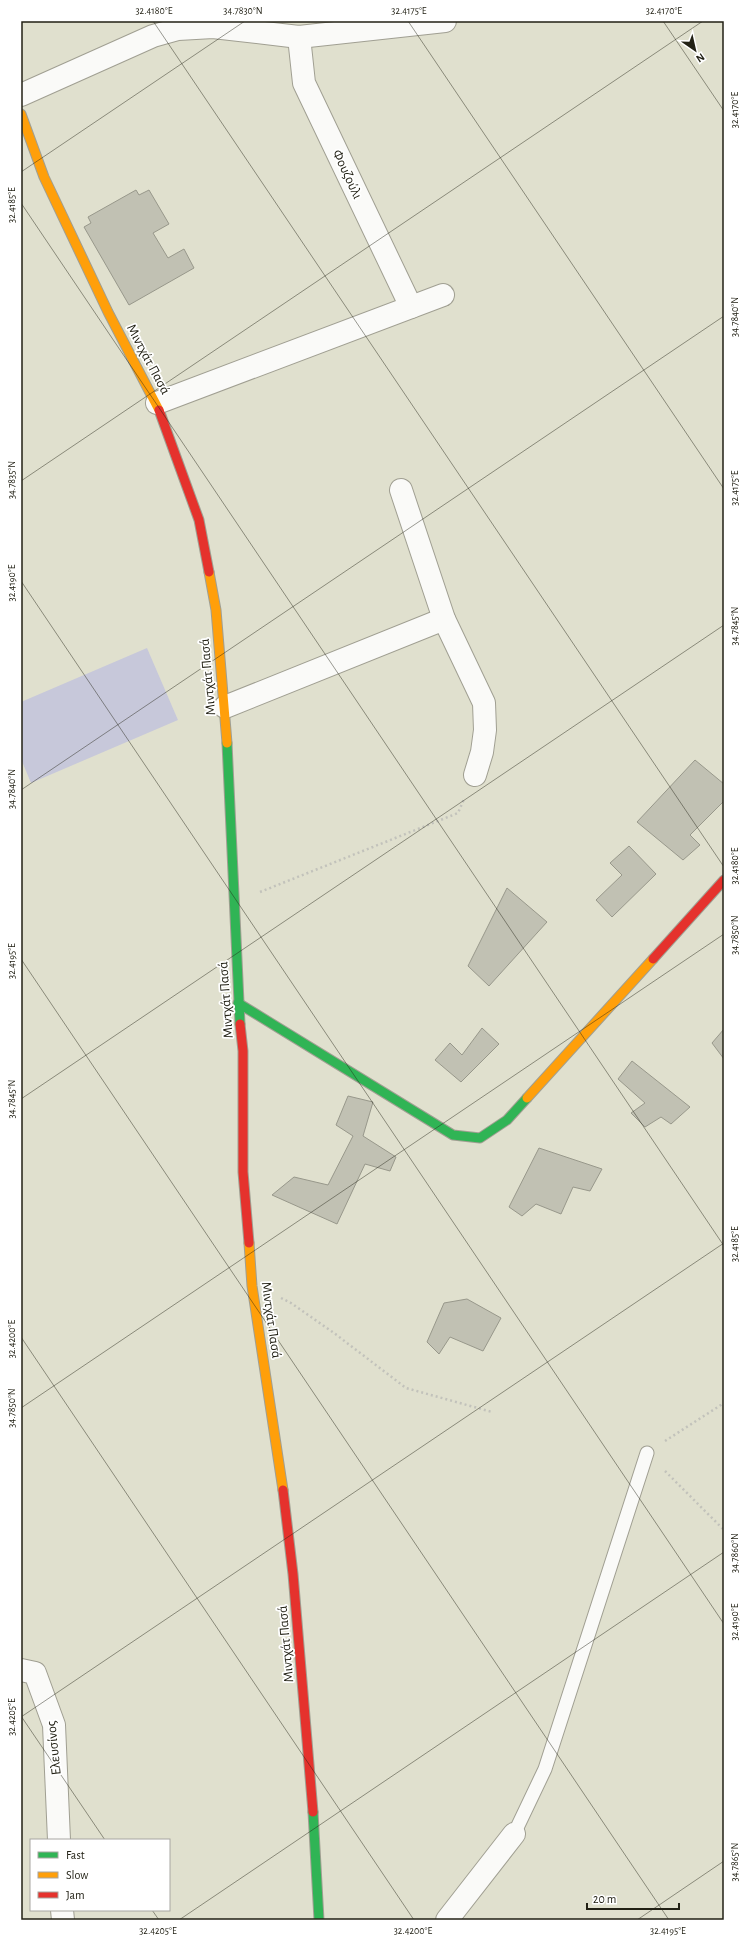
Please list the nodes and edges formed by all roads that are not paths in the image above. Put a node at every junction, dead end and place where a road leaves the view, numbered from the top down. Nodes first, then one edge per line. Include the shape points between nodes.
1 (445, 21) edge
2 (299, 37) junction
3 (21, 95) edge
4 (21, 114) edge
5 (443, 295) dead end
6 (411, 307) junction
7 (157, 403) junction
8 (401, 490) dead end
9 (444, 619) junction
10 (225, 707) junction
11 (475, 775) road end
12 (724, 880) edge
13 (238, 1003) junction
14 (647, 1453) road end
15 (21, 1670) edge
16 (514, 1834) joint
17 (59, 1839) edge
18 (319, 1920) edge
19 (448, 1920) edge

1 - 2 street
2 - 3 street via 213,27 178,30 153,36
2 - 6 street, Φουζούλι via 304,83
4 - 7 street, Μιντχάτ Πασά via 44,177 104,305
5 - 6 street
6 - 7 street
7 - 10 street, Μιντχάτ Πασά via 199,520 216,610
8 - 9 street
9 - 10 street
9 - 11 street via 484,703 485,730
10 - 13 street, Μιντχάτ Πασά
12 - 13 street via 508,1120 480,1138 453,1136
13 - 18 street, Μιντχάτ Πασά via 243,1050 243,1172 252,1286 283,1486 293,1574 317,1858
14 - 16 lane via 545,1769
15 - 17 street, Ελευσίνος via 35,1673 54,1725
16 - 19 street

